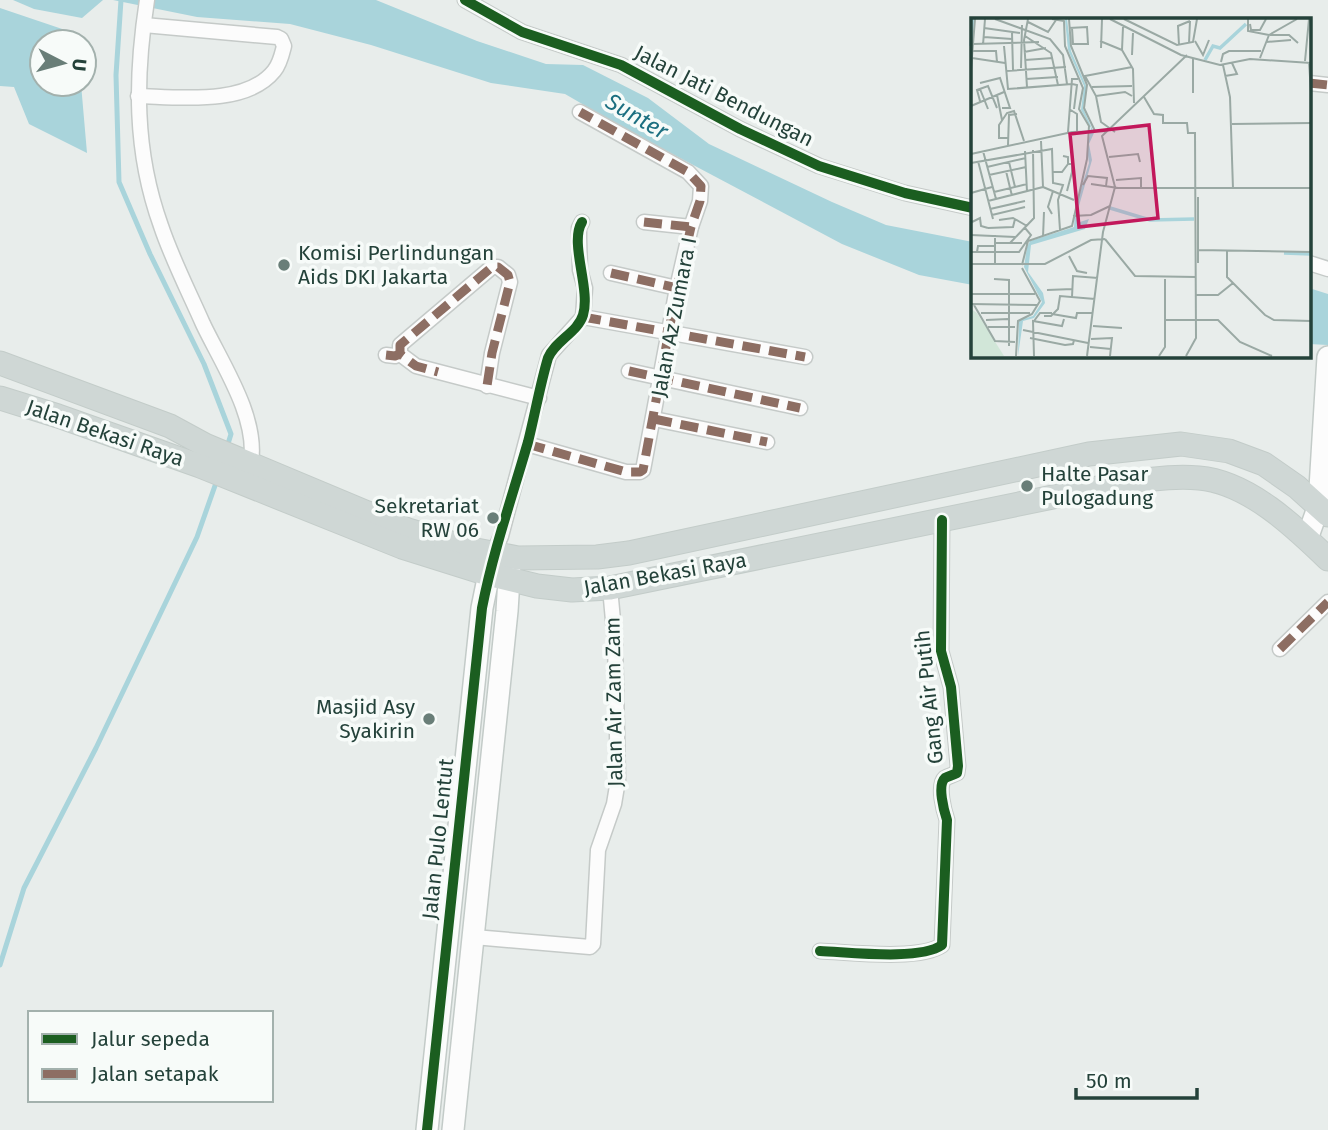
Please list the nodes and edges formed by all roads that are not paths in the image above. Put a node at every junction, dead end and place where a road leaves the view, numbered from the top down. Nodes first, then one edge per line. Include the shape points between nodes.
1 (147, 0) edge
2 (465, 0) edge
3 (144, 21) junction
4 (1310, 83) edge
5 (1328, 85) edge
6 (138, 96) junction
7 (580, 112) dead end
8 (971, 208) edge
9 (582, 222) dead end
10 (644, 222) dead end
11 (691, 227) junction
12 (1310, 263) edge
13 (1328, 269) edge
14 (611, 273) dead end
15 (677, 288) junction
16 (583, 317) junction
17 (670, 333) junction
18 (805, 357) dead end
19 (1328, 360) edge
20 (0, 363) edge
21 (629, 371) dead end
22 (660, 378) junction
23 (487, 386) junction
24 (0, 398) edge
25 (539, 398) junction
26 (800, 408) dead end
27 (654, 419) junction
28 (767, 442) dead end
29 (527, 444) junction
30 (203, 455) junction
31 (245, 468) junction
32 (1324, 510) edge
33 (942, 520) junction
34 (1307, 539) junction
35 (1328, 559) edge
36 (500, 560) junction
37 (610, 588) junction
38 (1328, 602) edge
39 (1280, 649) dead end
40 (474, 937) junction
41 (820, 951) dead end
42 (427, 1130) edge
43 (453, 1130) edge

1 - 3 street
2 - 8 street, Jalan Jati Bendungan via 522,33 621,65 819,166
3 - 6 street
3 - 6 street via 277,37 284,46 273,74 232,95
4 - 5 street
6 - 31 street via 145,176 203,323 238,394 252,437
7 - 11 street, Jalan Az Zumara I via 698,181 702,191
9 - 16 street
10 - 11 street
11 - 15 street, Jalan Az Zumara I
12 - 13 street
14 - 15 street
15 - 17 street, Jalan Az Zumara I
16 - 17 street
16 - 25 street via 549,355
17 - 18 street
17 - 22 street, Jalan Az Zumara I
19 - 32 street
20 - 30 main road, Jalan Bekasi Raya via 170,426
21 - 22 street
22 - 26 street
22 - 27 street, Jalan Az Zumara I
23 - 23 street via 510,282 498,267 470,285 393,354 416,366
23 - 25 street
24 - 30 main road, Jalan Bekasi Raya
25 - 29 street
27 - 28 street
27 - 29 street, Jalan Az Zumara I via 640,472
29 - 36 street
30 - 31 main road, Jalan Bekasi Raya
31 - 36 main road, Jalan Bekasi Raya via 402,547
32 - 34 street
32 - 36 main road, Jalan Bekasi Raya via 1281,475 1248,457 1181,444 1089,454 629,553
33 - 34 main road, Jalan Bekasi Raya via 1155,478 1201,478 1258,500
33 - 37 main road, Jalan Bekasi Raya
33 - 41 street, Gang Air Putih via 941,651 951,687 958,766 957,773 942,783 947,820 941,947 891,955
34 - 35 main road, Jalan Bekasi Raya
36 - 37 main road, Jalan Bekasi Raya via 572,590
36 - 40 street
36 - 42 street, Jalan Pulo Lentut via 480,622
37 - 40 street, Jalan Air Zam Zam via 618,780 598,850 593,944
38 - 39 street
40 - 43 street

